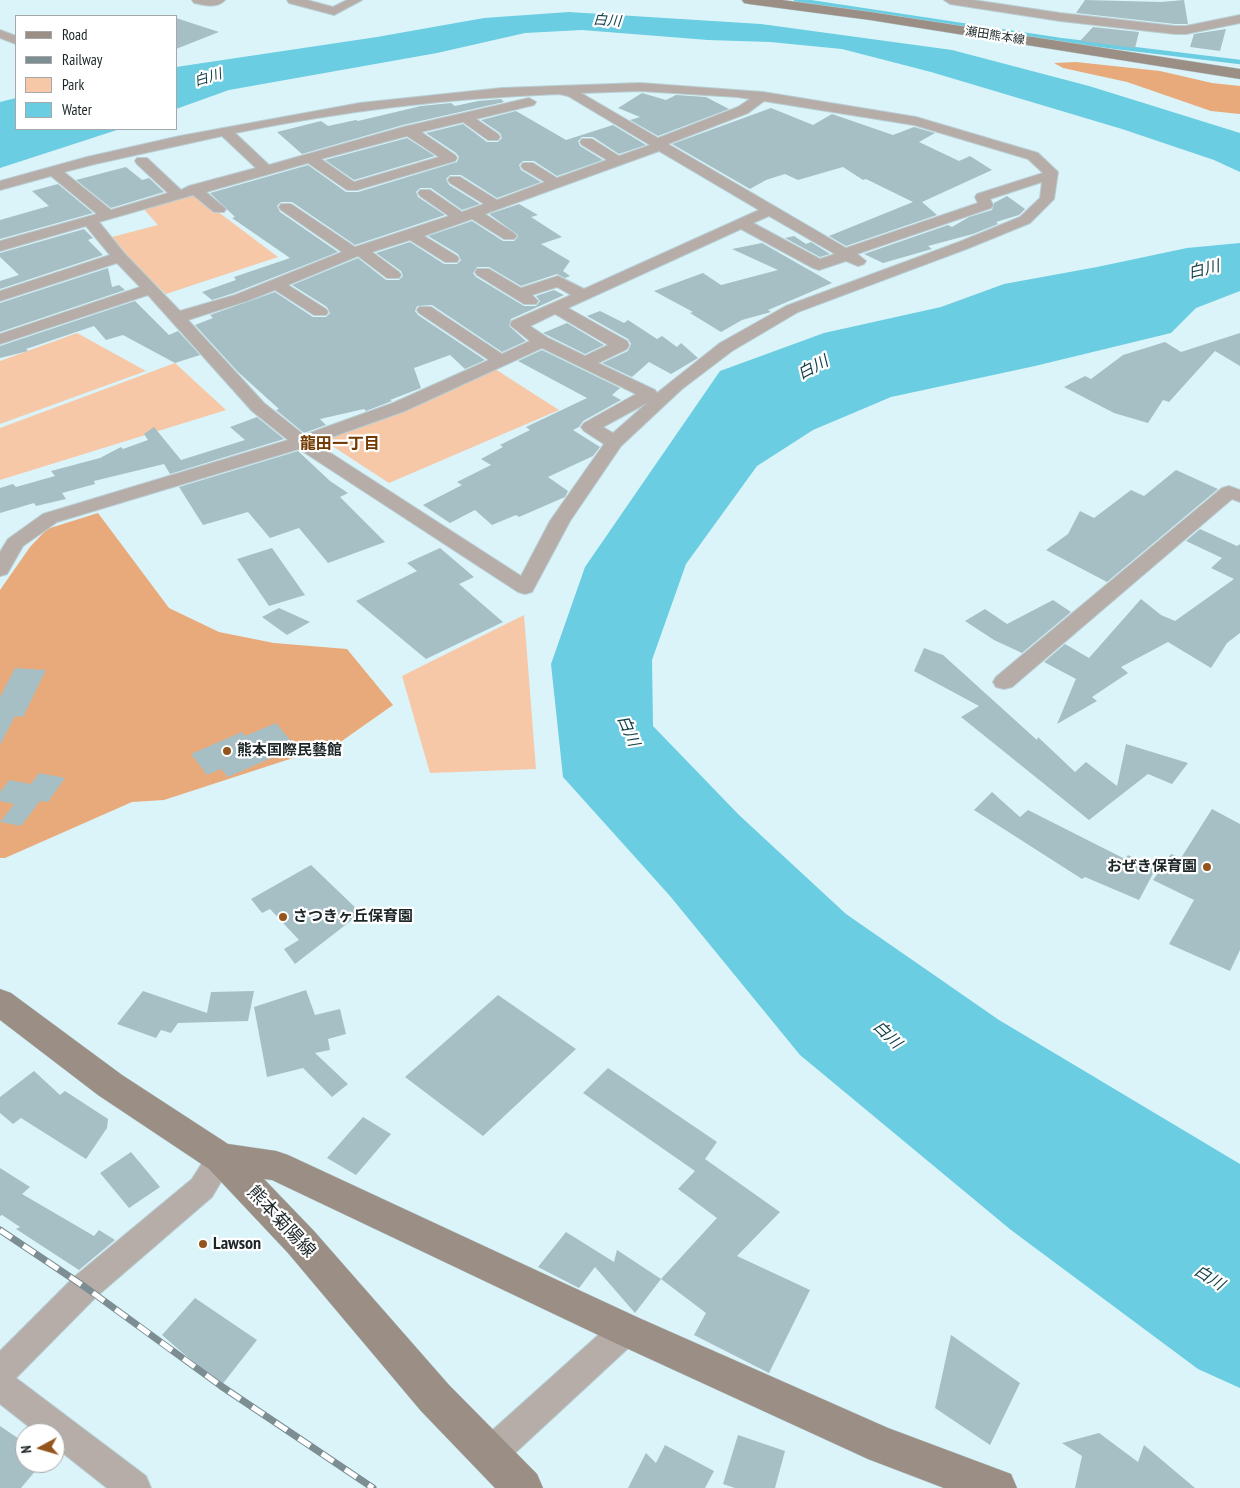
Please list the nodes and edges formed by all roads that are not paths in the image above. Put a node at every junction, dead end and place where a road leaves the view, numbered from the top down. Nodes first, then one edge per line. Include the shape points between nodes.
1 (198, 0) edge
2 (219, 0) edge
3 (293, 0) edge
4 (356, 0) edge
5 (750, 0) edge
6 (950, 0) edge
7 (998, 3) edge
8 (1240, 19) edge
9 (1240, 74) edge
10 (570, 90) junction
11 (763, 96) junction
12 (390, 103) junction
13 (353, 108) junction
14 (464, 117) junction
15 (413, 129) junction
16 (224, 131) junction
17 (385, 136) junction
18 (493, 137) dead end
19 (587, 142) dead end
20 (660, 144) junction
21 (309, 157) junction
22 (142, 161) dead end
23 (618, 161) junction
24 (528, 166) dead end
25 (265, 169) junction
26 (53, 171) junction
27 (1050, 175) junction
28 (455, 180) dead end
29 (556, 183) junction
30 (0, 186) edge
31 (194, 189) junction
32 (425, 193) dead end
33 (177, 194) junction
34 (495, 205) junction
35 (286, 207) dead end
36 (219, 209) dead end
37 (770, 210) junction
38 (108, 215) junction
39 (466, 215) junction
40 (90, 221) junction
41 (741, 223) junction
42 (412, 234) junction
43 (509, 236) dead end
44 (0, 246) edge
45 (357, 252) junction
46 (846, 254) junction
47 (120, 257) junction
48 (451, 259) dead end
49 (483, 272) dead end
50 (882, 274) junction
51 (393, 275) dead end
52 (275, 283) junction
53 (152, 289) junction
54 (584, 294) junction
55 (0, 296) edge
56 (555, 308) junction
57 (425, 310) dead end
58 (320, 312) dead end
59 (176, 318) junction
60 (0, 339) edge
61 (542, 342) junction
62 (500, 360) junction
63 (585, 363) junction
64 (301, 442) junction
65 (614, 442) junction
66 (1240, 496) edge
67 (7, 542) edge
68 (0, 570) edge
69 (1004, 682) dead end
70 (0, 1002) edge
71 (221, 1158) junction
72 (626, 1330) junction
73 (0, 1373) edge
74 (0, 1385) edge
75 (489, 1455) junction
76 (134, 1488) edge
77 (523, 1488) edge
78 (997, 1488) edge

1 - 2 street via 211,3
3 - 4 street via 334,11
5 - 9 main road, 瀬田熊本線
6 - 7 street
7 - 8 street via 1060,17 1175,30
10 - 11 street via 657,87
10 - 12 street via 502,92
10 - 14 street
10 - 20 street
11 - 20 street via 743,110
11 - 27 street via 916,121 1033,156 1051,172
12 - 13 street
12 - 15 street
13 - 16 street
13 - 17 street
14 - 15 street
14 - 18 street
15 - 17 street
15 - 21 street via 450,158 352,187
16 - 25 street
16 - 26 street
17 - 21 street
19 - 23 street
20 - 23 street
20 - 37 street
21 - 25 street
22 - 33 street
23 - 29 street
24 - 29 street
25 - 31 street
26 - 30 street
26 - 38 street
27 - 46 street via 982,197 986,205
27 - 50 street via 1047,199 1025,220
28 - 34 street
29 - 34 street
31 - 33 street
31 - 36 street
32 - 39 street
33 - 38 street
34 - 39 street
35 - 45 street
37 - 41 street
37 - 46 street
38 - 40 street
39 - 42 street
39 - 43 street
40 - 44 street
40 - 47 street
41 - 46 street via 819,265
41 - 54 street
42 - 45 street
42 - 48 street
45 - 51 street
45 - 52 street
46 - 50 street
47 - 53 street
47 - 55 street
49 - 54 street via 525,298 558,281
50 - 65 street via 792,308 726,347 668,392
52 - 58 street
52 - 59 street
53 - 59 street
53 - 60 street
54 - 56 street
56 - 61 street via 518,325
56 - 63 street via 621,345
57 - 62 street
59 - 64 street via 258,407
61 - 62 street
61 - 63 street
62 - 64 street via 400,407
63 - 65 street via 649,394 590,427
64 - 65 street via 524,588 560,521
64 - 67 street via 50,518
66 - 69 street via 1229,492
67 - 68 street
70 - 71 main road, 熊本菊陽線 via 110,1085
71 - 72 main road via 276,1166
71 - 73 street via 202,1188 85,1288
71 - 75 main road, 熊本菊陽線 via 301,1242 435,1398
72 - 75 street
72 - 78 main road via 882,1445
74 - 76 street
75 - 77 main road, 熊本菊陽線

